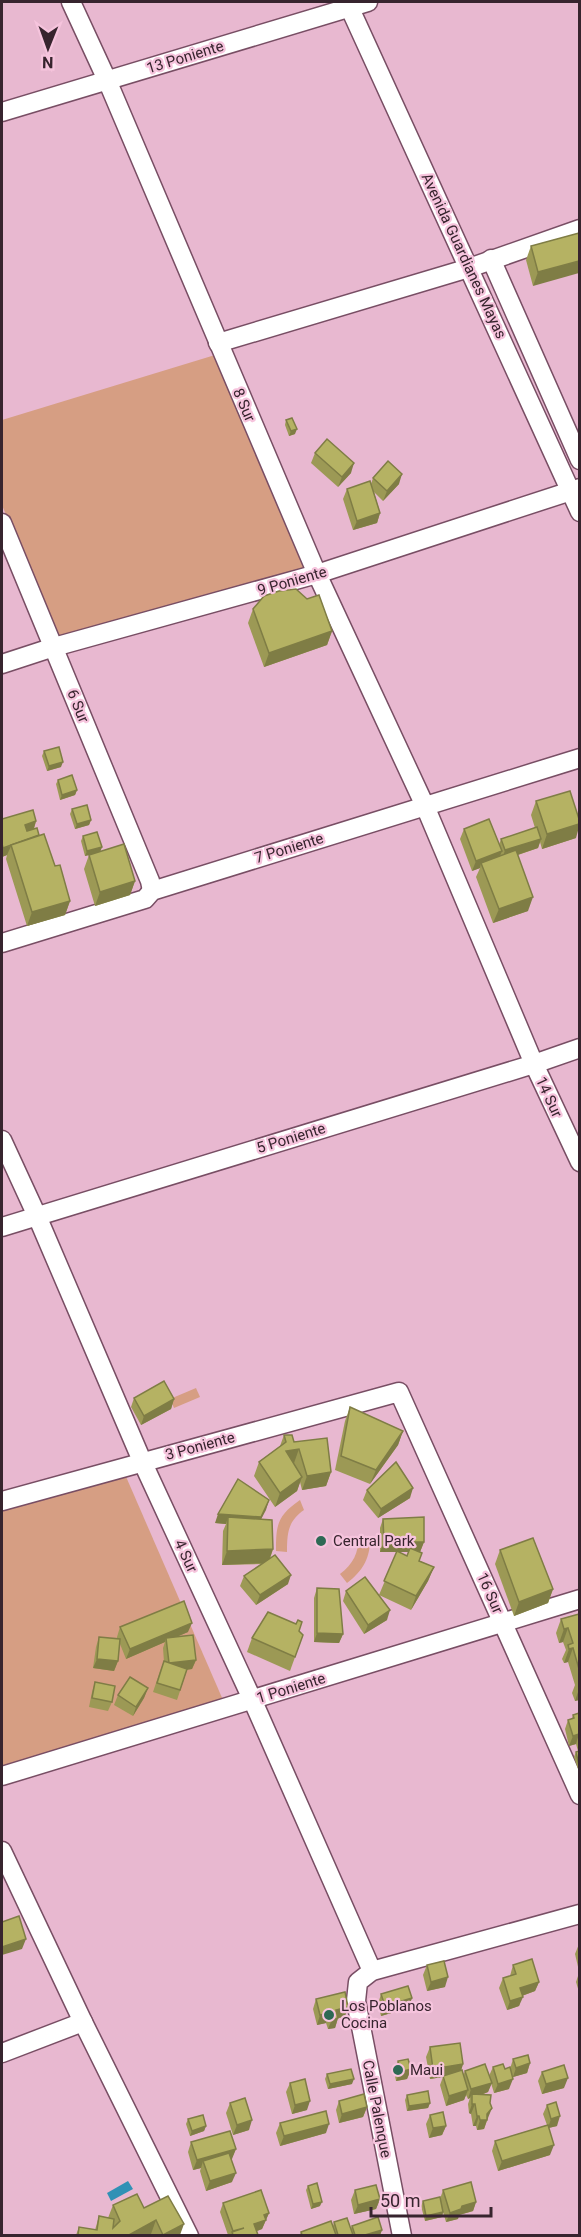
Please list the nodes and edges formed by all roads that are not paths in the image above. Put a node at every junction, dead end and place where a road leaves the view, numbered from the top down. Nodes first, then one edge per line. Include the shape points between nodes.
1 (71, 2) edge
2 (368, 2) edge
3 (349, 4) edge
4 (107, 80) junction
5 (2, 112) edge
6 (579, 229) edge
7 (491, 259) junction
8 (469, 268) junction
9 (218, 344) junction
10 (579, 460) edge
11 (575, 489) edge
12 (579, 512) edge
13 (2, 523) edge
14 (317, 574) junction
15 (54, 647) junction
16 (2, 664) edge
17 (579, 758) edge
18 (425, 806) junction
19 (152, 891) junction
20 (2, 943) edge
21 (579, 1048) edge
22 (534, 1064) junction
23 (2, 1140) edge
24 (579, 1162) edge
25 (37, 1216) junction
26 (2, 1227) edge
27 (399, 1392) joint
28 (142, 1461) junction
29 (2, 1501) edge
30 (579, 1599) edge
31 (503, 1622) junction
32 (252, 1700) junction
33 (2, 1776) edge
34 (579, 1795) edge
35 (2, 1851) edge
36 (579, 1914) edge
37 (365, 1977) junction
38 (83, 2022) junction
39 (2, 2053) edge
40 (189, 2235) edge
41 (402, 2235) edge

1 - 4 street, 8 Sur
2 - 3 street, 13 Poniente
3 - 4 street, 13 Poniente
3 - 8 street, Avenida Guardianes Mayas
4 - 5 street, 13 Poniente
4 - 9 street, 8 Sur
6 - 7 street
7 - 8 street
7 - 10 street
8 - 9 street
8 - 11 street, Avenida Guardianes Mayas
9 - 14 street, 8 Sur
11 - 12 street, Avenida Guardianes Mayas
11 - 14 street, 9 Poniente
13 - 15 street, 6 Sur
14 - 15 street, 9 Poniente
14 - 18 street, 8 Sur
15 - 16 street, 9 Poniente
15 - 19 street, 6 Sur
17 - 18 street, 7 Poniente
18 - 19 street, 7 Poniente
18 - 22 street, 14 Sur
19 - 20 street, 7 Poniente via 145,899
21 - 22 street, 5 Poniente
22 - 24 street, 14 Sur
22 - 25 street, 5 Poniente
23 - 25 street, 4 Sur
25 - 26 street, 5 Poniente
25 - 28 street, 4 Sur
27 - 28 street, 3 Poniente
27 - 31 street, 16 Sur
28 - 29 street, 3 Poniente
28 - 32 street, 4 Sur
30 - 31 street, 1 Poniente
31 - 32 street, 1 Poniente
31 - 34 street, 16 Sur
32 - 33 street, 1 Poniente
32 - 37 street, 4 Sur
35 - 38 street
36 - 37 street
37 - 41 street, Calle Palenque via 356,2001
38 - 39 street
38 - 40 street

